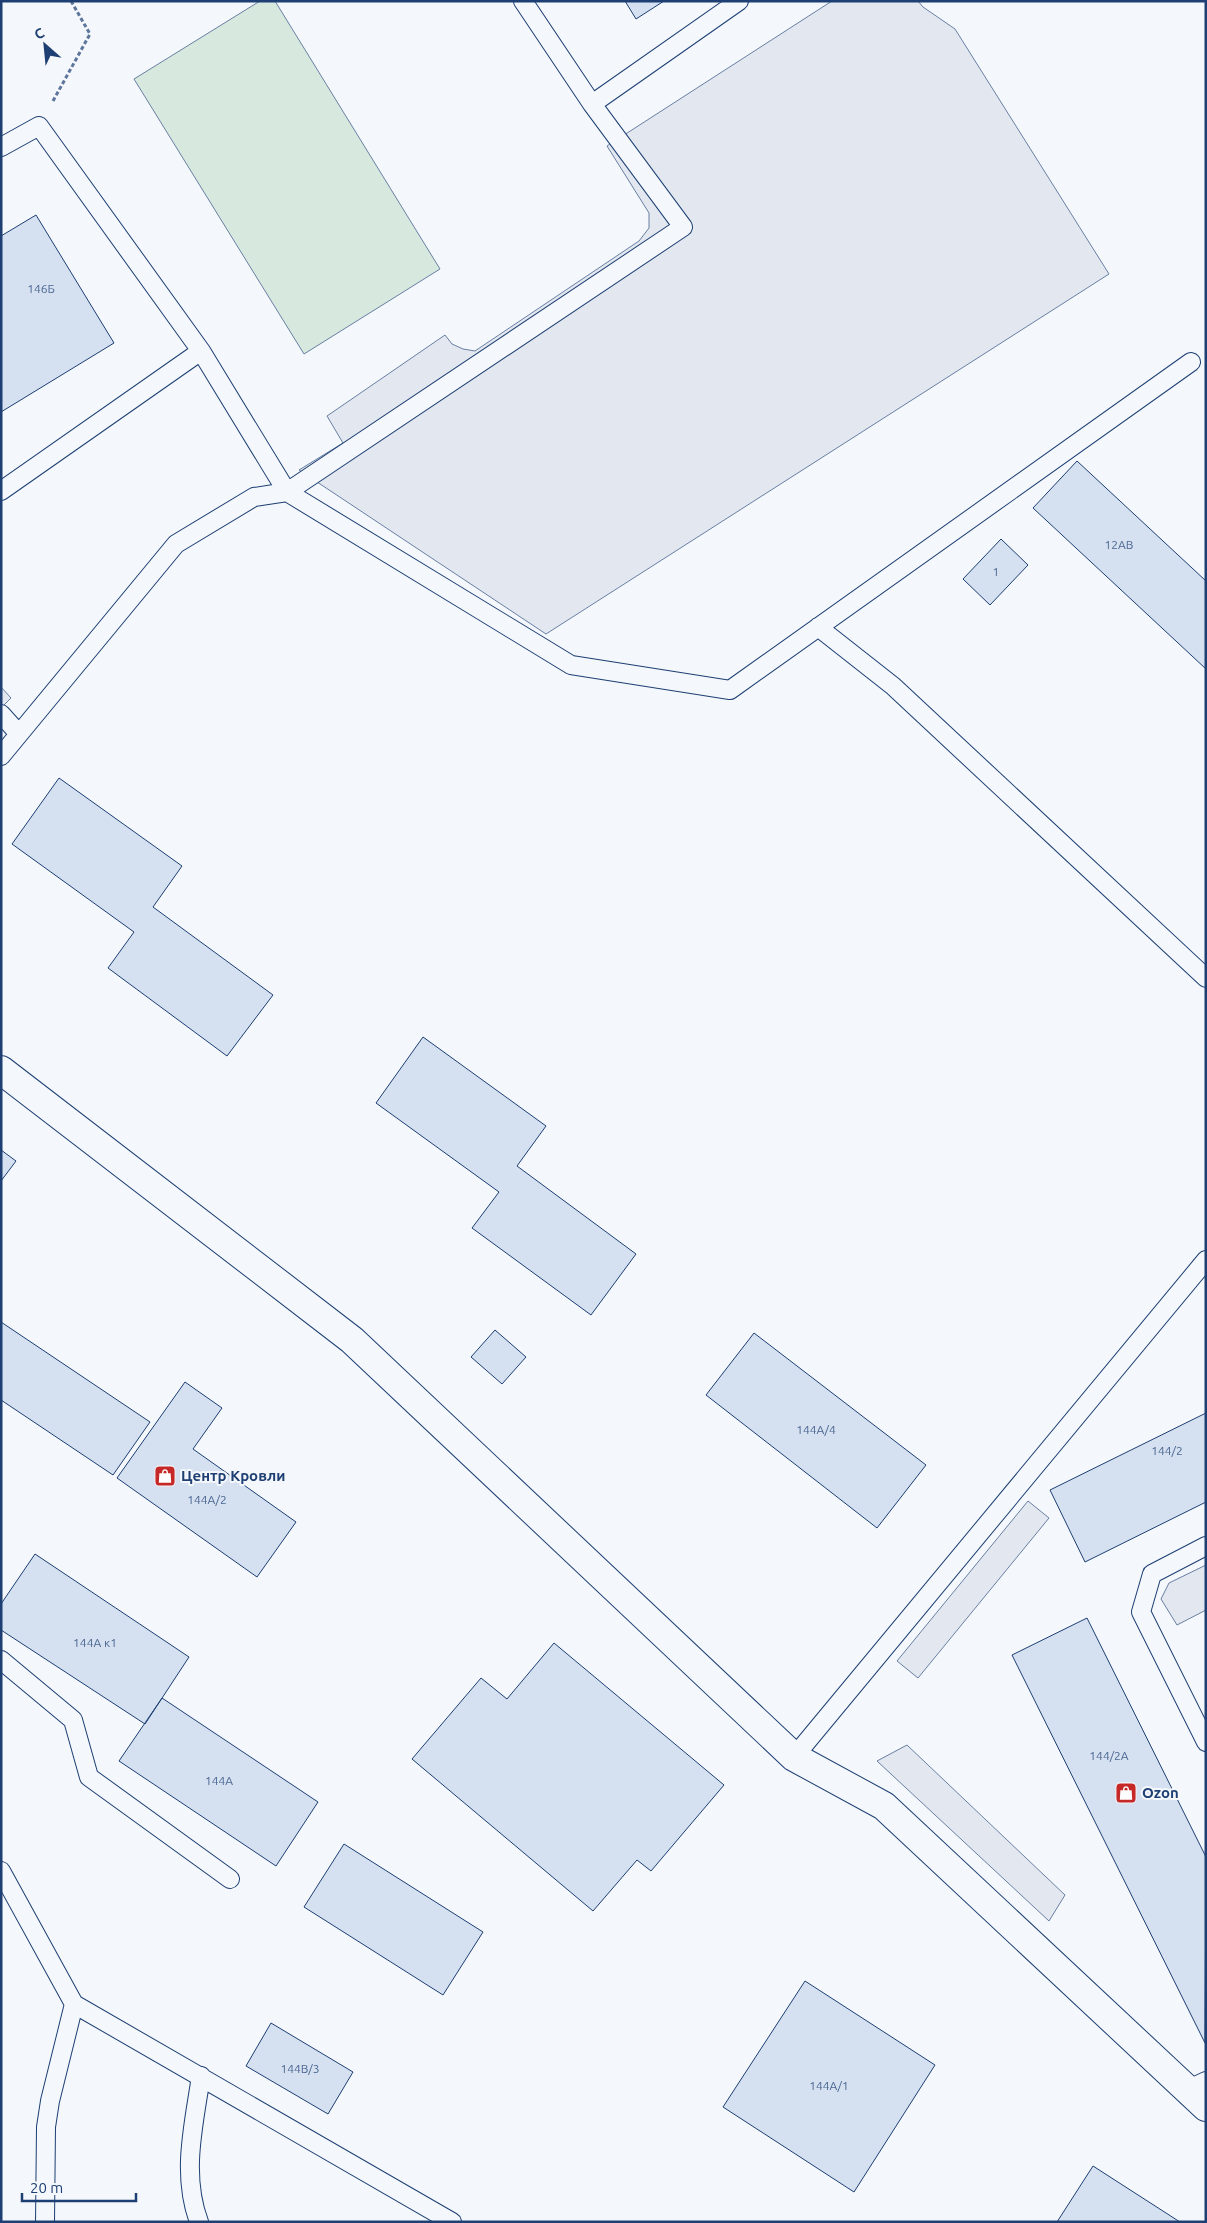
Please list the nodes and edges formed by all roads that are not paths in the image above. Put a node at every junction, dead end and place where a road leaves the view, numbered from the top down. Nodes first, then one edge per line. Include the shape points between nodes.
1 (523, 1) edge
2 (739, 1) edge
3 (592, 104) junction
4 (1, 147) edge
5 (201, 351) junction
6 (1191, 362) dead end
7 (1, 491) edge
8 (287, 492) junction
9 (818, 627) junction
10 (1, 714) edge
11 (19, 734) junction
12 (1, 756) edge
13 (1206, 978) edge
14 (1, 1070) edge
15 (1206, 1260) edge
16 (1206, 1546) edge
17 (1, 1660) edge
18 (1206, 1742) edge
19 (794, 1757) junction
20 (1, 1871) edge
21 (230, 1879) dead end
22 (74, 2004) junction
23 (201, 2076) junction
24 (1199, 2092) edge
25 (45, 2222) edge
26 (200, 2222) edge
27 (452, 2222) edge

1 - 3 lane
2 - 3 lane
3 - 8 lane via 683,227
4 - 5 lane via 39,126
5 - 7 lane
5 - 8 lane
6 - 9 lane
8 - 9 lane via 571,665 730,690
8 - 11 lane via 254,497 176,544
9 - 13 lane via 893,686
10 - 11 lane
11 - 12 lane
14 - 19 street via 352,1340
15 - 19 lane
16 - 18 lane via 1152,1574 1141,1612
17 - 21 lane via 73,1720 89,1776
19 - 24 street via 884,1806
20 - 22 lane
22 - 23 lane
22 - 25 lane via 46,2127
23 - 26 lane via 189,2167
23 - 27 lane

